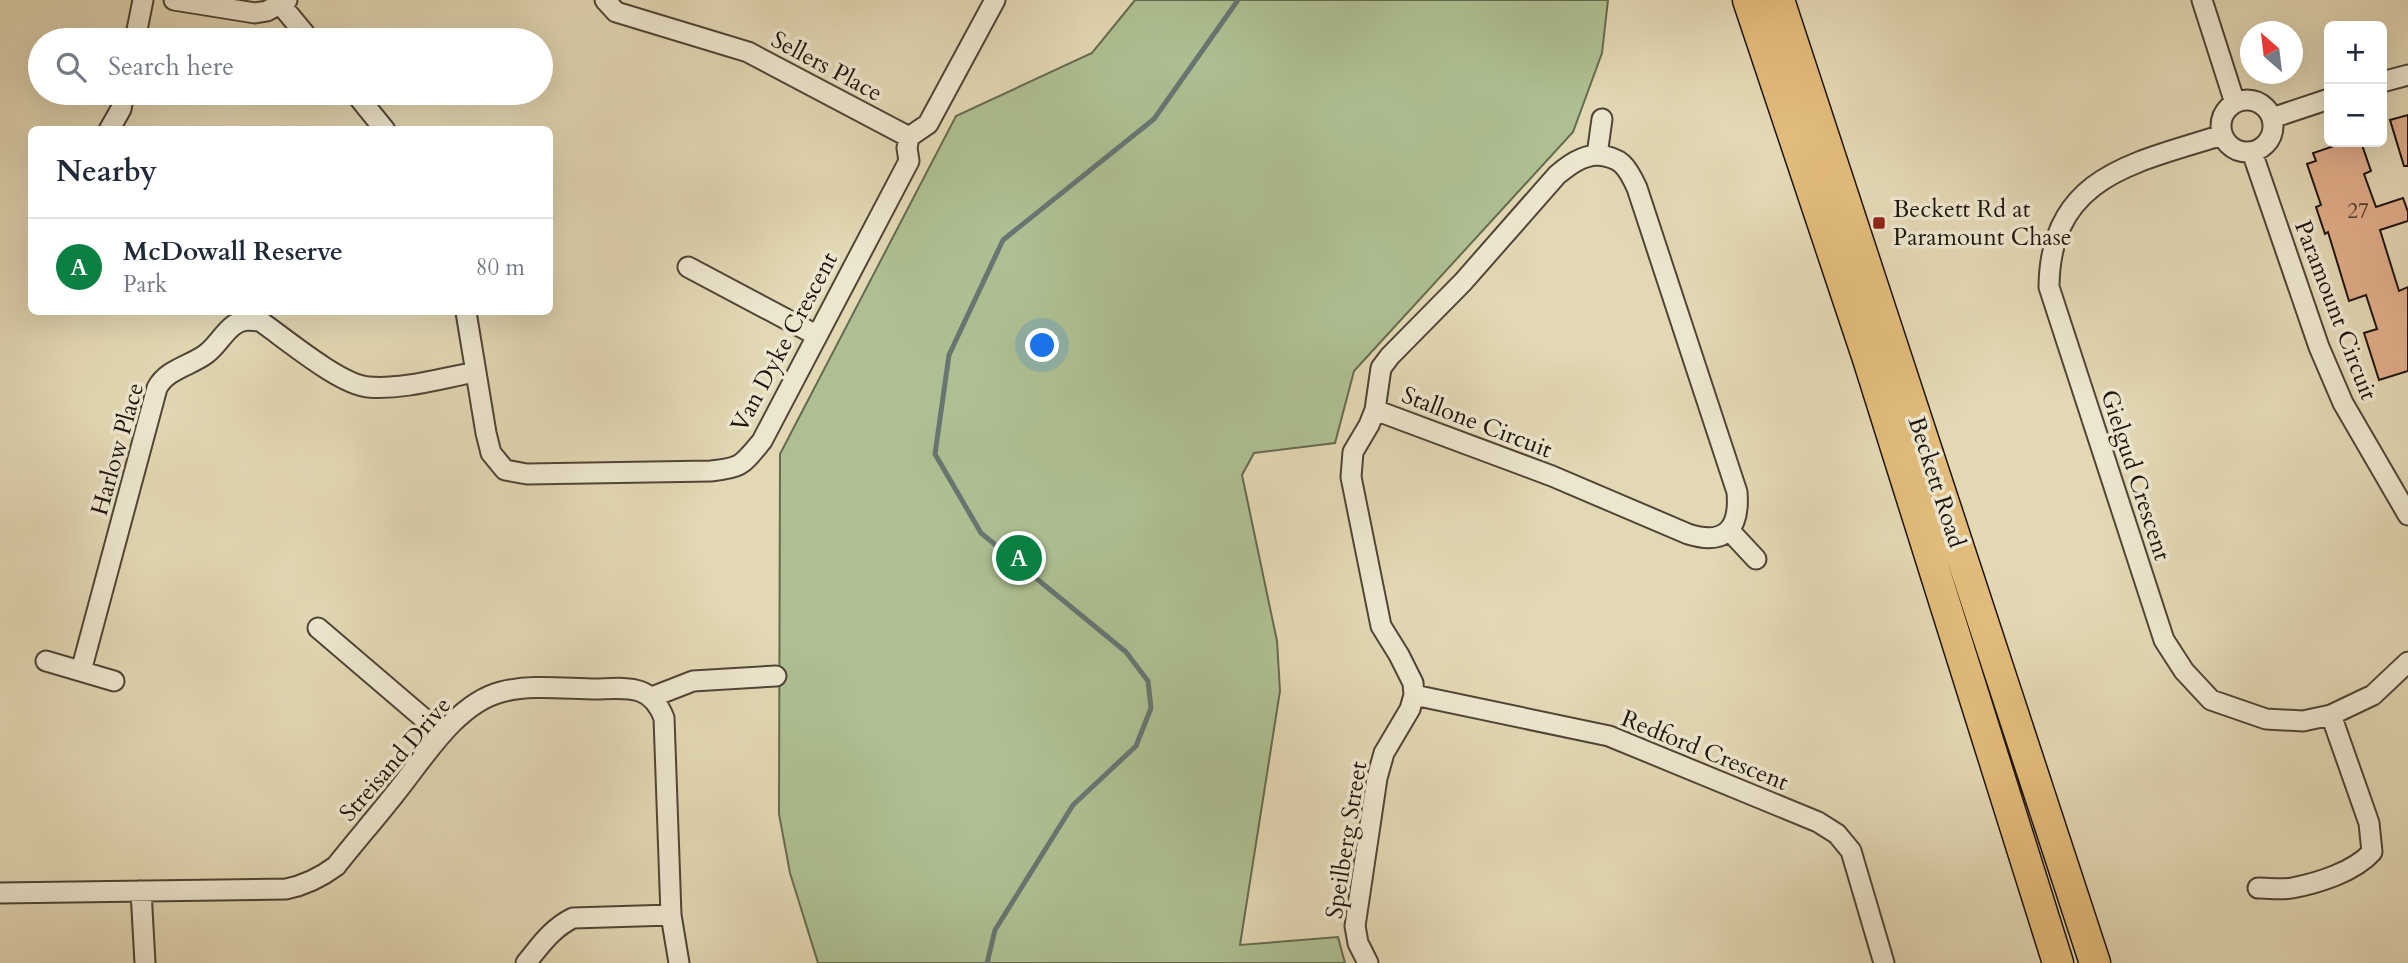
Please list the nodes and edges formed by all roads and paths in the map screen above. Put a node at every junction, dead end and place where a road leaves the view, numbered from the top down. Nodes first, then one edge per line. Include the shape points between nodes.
1 (144, 0) edge
2 (174, 0) edge
3 (604, 0) edge
4 (995, 0) edge
5 (1748, 0) edge
6 (1779, 0) edge
7 (2202, 0) edge
8 (284, 3) edge
9 (138, 28) edge
10 (302, 28) edge
11 (2408, 75) edge
12 (2387, 81) edge
13 (2324, 101) edge
14 (2235, 103) junction
15 (122, 105) edge
16 (365, 105) edge
17 (2272, 118) junction
18 (1602, 119) dead end
19 (111, 126) edge
20 (383, 126) edge
21 (2222, 135) junction
22 (909, 137) junction
23 (2252, 152) junction
24 (1597, 155) junction
25 (688, 267) dead end
26 (466, 315) edge
27 (816, 335) junction
28 (476, 372) junction
29 (1375, 410) junction
30 (2408, 515) edge
31 (1729, 530) junction
32 (1756, 559) dead end
33 (318, 628) dead end
34 (46, 661) dead end
35 (2408, 663) edge
36 (81, 671) junction
37 (776, 676) dead end
38 (114, 681) dead end
39 (1414, 695) junction
40 (652, 696) junction
41 (2331, 715) junction
42 (442, 734) junction
43 (2258, 888) dead end
44 (141, 891) junction
45 (0, 893) edge
46 (671, 915) junction
47 (145, 963) edge
48 (526, 963) edge
49 (680, 963) edge
50 (1368, 963) edge
51 (1884, 963) edge
52 (2058, 963) edge
53 (2095, 963) edge

1 - 9 street
2 - 8 street via 255,13
3 - 22 street, Sellers Place via 616,12 748,52
4 - 22 street via 928,124
5 - 52 main road, Beckett Road via 1868,359
6 - 53 main road, Beckett Road
7 - 14 street
8 - 10 street
11 - 12 street
13 - 17 street
14 - 17 street via 2259,103
14 - 21 street via 2222,117
15 - 19 street
16 - 20 street
17 - 23 street via 2271,138
18 - 24 street
21 - 23 street via 2235,150
21 - 41 street, Gielgud Crescent via 2122,168 2090,187 2055,235 2049,287 2164,640 2184,671 2211,700 2266,719 2303,721
22 - 27 street, Van Dyke Crescent via 909,161
23 - 30 street, Paramount Circuit via 2343,403
24 - 29 street, Stallone Circuit via 1587,156 1557,175 1390,356 1381,368
24 - 31 street via 1622,163 1637,188 1737,492 1739,511
25 - 27 street
26 - 28 street, Van Dyke Crescent
27 - 28 street, Van Dyke Crescent via 762,441 735,469 527,474 505,470 492,453 486,433
28 - 36 street, Harlow Place via 367,387 348,381 260,321 247,319 203,356 169,374 157,388
29 - 31 street, Stallone Circuit via 1539,471 1688,534 1714,538
29 - 39 street via 1353,452 1351,477 1381,626 1413,683
31 - 32 street
33 - 42 street
34 - 36 street
35 - 41 street, Gielgud Crescent via 2373,695
36 - 38 street
37 - 40 street via 693,681
39 - 50 street, Speilberg Street via 1384,752 1377,778 1355,926
39 - 51 street, Redford Crescent via 1609,736 1818,822 1837,834 1851,851
40 - 42 street, Streisand Drive via 626,688 501,692 483,699
40 - 46 street via 664,718
41 - 43 street via 2369,823 2372,852 2346,872 2290,889
42 - 44 street, Streisand Drive via 336,866 304,886
44 - 45 street, Streisand Drive
44 - 47 street
46 - 48 street via 572,918 551,933
46 - 49 street

